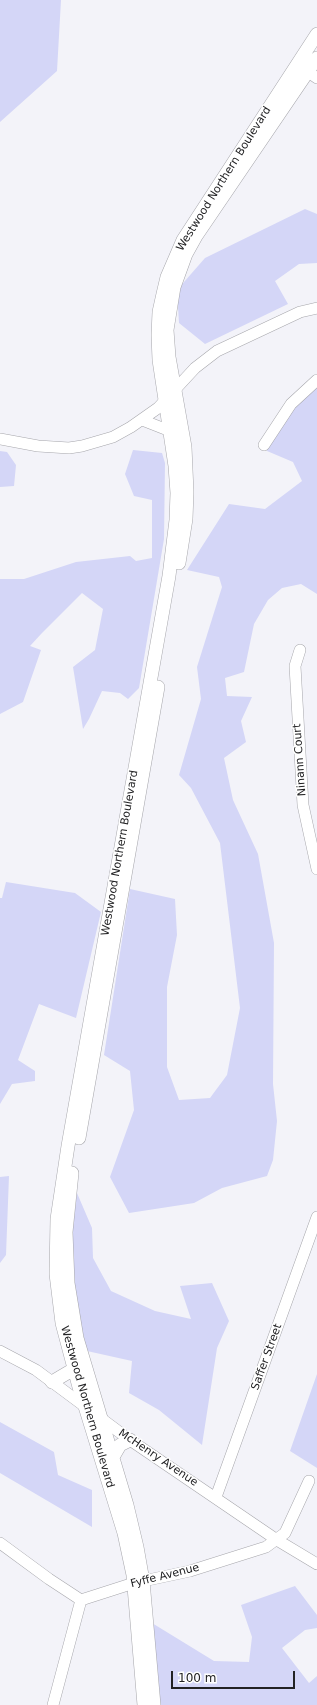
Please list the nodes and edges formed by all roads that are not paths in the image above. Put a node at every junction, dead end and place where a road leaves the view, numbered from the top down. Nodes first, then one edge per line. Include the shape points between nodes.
1 (317, 34) edge
2 (317, 58) edge
3 (307, 71) edge
4 (317, 308) edge
5 (317, 380) edge
6 (175, 389) junction
7 (165, 400) junction
8 (142, 420) junction
9 (170, 431) junction
10 (0, 439) edge
11 (264, 445) dead end
12 (300, 650) dead end
13 (317, 869) edge
14 (317, 1217) edge
15 (0, 1350) edge
16 (74, 1370) junction
17 (52, 1382) junction
18 (85, 1406) junction
19 (100, 1417) junction
20 (130, 1440) junction
21 (113, 1457) junction
22 (309, 1481) dead end
23 (216, 1497) junction
24 (276, 1540) junction
25 (0, 1543) edge
26 (317, 1564) edge
27 (138, 1582) junction
28 (81, 1600) junction
29 (53, 1705) edge
30 (144, 1705) edge
31 (154, 1705) edge

1 - 3 main road, Westwood Northern Boulevard
2 - 3 main road, Westwood Northern Boulevard
3 - 6 main road, Westwood Northern Boulevard via 186,254 174,287 167,330
3 - 7 main road, Westwood Northern Boulevard via 183,240 162,294 159,312 159,360
4 - 6 street via 300,312 217,352 195,368
5 - 11 street via 291,404
6 - 7 street
6 - 19 main road, Westwood Northern Boulevard via 185,448 187,492 183,539 67,1211 66,1255 72,1310 77,1338
7 - 8 street
7 - 9 main road, Westwood Northern Boulevard
8 - 9 street
8 - 10 street via 113,437 69,448 38,446
9 - 16 main road, Westwood Northern Boulevard via 177,493 171,557 57,1220 57,1294
12 - 13 street, Ninann Court via 294,666 303,805
14 - 23 street, Saffer Street
15 - 17 street, McHenry Avenue
16 - 17 main road
16 - 18 main road, Westwood Northern Boulevard
17 - 18 street, McHenry Avenue
18 - 19 street, McHenry Avenue
18 - 27 main road, Westwood Northern Boulevard
19 - 20 street, McHenry Avenue
19 - 21 main road, Westwood Northern Boulevard
20 - 21 main road via 120,1445
20 - 23 street, McHenry Avenue
21 - 27 main road, Westwood Northern Boulevard via 127,1505
22 - 24 street, Fyffe Avenue via 287,1529
23 - 24 street, McHenry Avenue
24 - 26 street, McHenry Avenue
24 - 27 street, Fyffe Avenue via 254,1552 190,1571
25 - 28 street
27 - 28 street, Fyffe Avenue
27 - 30 main road, Westwood Northern Boulevard
27 - 31 main road, Westwood Northern Boulevard
28 - 29 street

